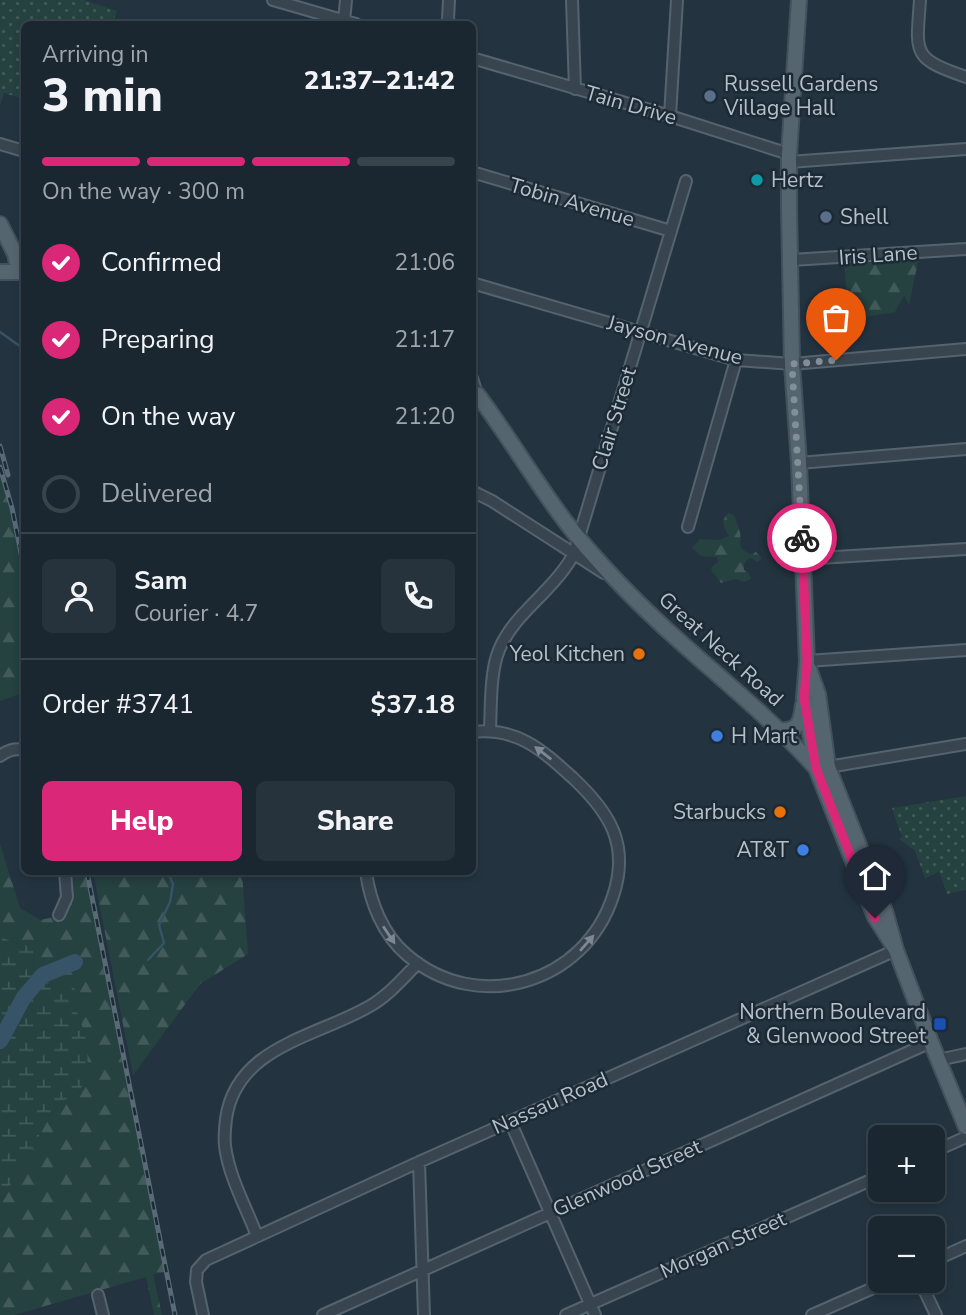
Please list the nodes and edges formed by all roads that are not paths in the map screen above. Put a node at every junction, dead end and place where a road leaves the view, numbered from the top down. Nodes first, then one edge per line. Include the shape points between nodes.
1 (273, 0) edge
2 (346, 0) edge
3 (449, 0) edge
4 (572, 0) edge
5 (677, 0) edge
6 (799, 0) edge
7 (920, 0) edge
8 (343, 21) edge
9 (350, 21) edge
10 (447, 21) edge
11 (476, 59) edge
12 (966, 77) edge
13 (575, 89) junction
14 (670, 116) junction
15 (0, 144) edge
16 (966, 149) edge
17 (21, 150) edge
18 (966, 154) edge
19 (789, 158) junction
20 (476, 173) edge
21 (686, 180) dead end
22 (0, 224) edge
23 (671, 231) junction
24 (0, 246) edge
25 (966, 249) edge
26 (20, 256) edge
27 (791, 260) junction
28 (21, 271) edge
29 (0, 272) edge
30 (21, 272) edge
31 (476, 284) edge
32 (640, 332) junction
33 (966, 349) edge
34 (736, 360) junction
35 (792, 364) junction
36 (476, 395) edge
37 (966, 449) edge
38 (799, 463) junction
39 (476, 493) edge
40 (688, 527) dead end
41 (579, 537) junction
42 (966, 549) edge
43 (573, 553) junction
44 (803, 559) junction
45 (618, 582) junction
46 (966, 650) edge
47 (807, 662) junction
48 (804, 698) junction
49 (490, 730) junction
50 (779, 730) junction
51 (476, 732) edge
52 (966, 744) edge
53 (21, 749) edge
54 (0, 756) edge
55 (822, 768) junction
56 (65, 875) edge
57 (367, 875) edge
58 (59, 915) dead end
59 (896, 950) junction
60 (418, 963) junction
61 (931, 1042) junction
62 (966, 1054) edge
63 (938, 1060) junction
64 (510, 1121) junction
65 (966, 1127) edge
66 (966, 1137) edge
67 (945, 1147) edge
68 (419, 1162) junction
69 (868, 1182) edge
70 (550, 1213) junction
71 (257, 1236) junction
72 (966, 1246) edge
73 (945, 1256) edge
74 (423, 1269) junction
75 (868, 1292) edge
76 (926, 1293) edge
77 (98, 1295) dead end
78 (593, 1310) edge
79 (833, 1311) edge
80 (103, 1315) edge
81 (203, 1315) edge
82 (323, 1315) edge
83 (424, 1315) edge
84 (566, 1315) edge
85 (812, 1315) edge
86 (936, 1315) edge

1 - 8 street
2 - 9 street
3 - 10 street
4 - 13 street
5 - 14 street
6 - 19 main road
7 - 12 street via 918,43 923,56
11 - 13 street, Tain Drive
13 - 14 street, Tain Drive
14 - 19 street, Tain Drive
15 - 17 street
16 - 18 street
16 - 19 street
19 - 27 main road
20 - 23 street, Tobin Avenue
21 - 23 street, Clair Street
22 - 26 main road
23 - 32 street, Clair Street
24 - 28 main road
25 - 27 street, Iris Lane
27 - 35 main road
29 - 30 main road
31 - 32 street, Jayson Avenue
32 - 34 street, Jayson Avenue
32 - 41 street, Clair Street
33 - 35 street, Jayson Avenue
34 - 35 street, Jayson Avenue
34 - 40 street
35 - 38 main road
36 - 41 main road, Great Neck Road
37 - 38 street
38 - 44 main road
39 - 43 street, Great Neck Road
41 - 43 street, Clair Street
41 - 45 main road, Great Neck Road
42 - 44 street
43 - 45 street, Great Neck Road
43 - 49 street, Clair Street via 497,653
44 - 47 main road
45 - 50 main road, Great Neck Road
46 - 47 street
47 - 48 main road
47 - 55 main road via 818,694
48 - 50 main road via 798,723 790,730
48 - 55 main road
49 - 51 street
60 -> 49 street via 452,981 476,986 530,981 563,965 590,940 616,887 619,850 596,802 541,751 521,738
50 - 55 main road, Great Neck Road
52 - 55 street
53 - 54 street
55 - 59 main road via 875,918
56 - 58 street via 66,897
57 -> 60 street via 383,925
59 - 61 main road
59 - 64 street, Nassau Road
60 - 71 street via 370,1006 274,1049 238,1085 228,1109 225,1145
61 - 63 main road
61 - 70 street, Glenwood Street
62 - 63 street
63 - 65 main road
64 - 68 street, Nassau Road
64 - 70 street
66 - 67 street
68 - 71 street, Nassau Road
68 - 74 street
69 - 78 street, Morgan Street
70 - 74 street, Glenwood Street
70 - 78 street
71 - 81 street, Nassau Road via 206,1260 197,1270
72 - 73 street
74 - 82 street, Glenwood Street
74 - 83 street
75 - 79 street
76 - 86 street
77 - 80 street
78 - 84 street, Morgan Street
79 - 85 street

